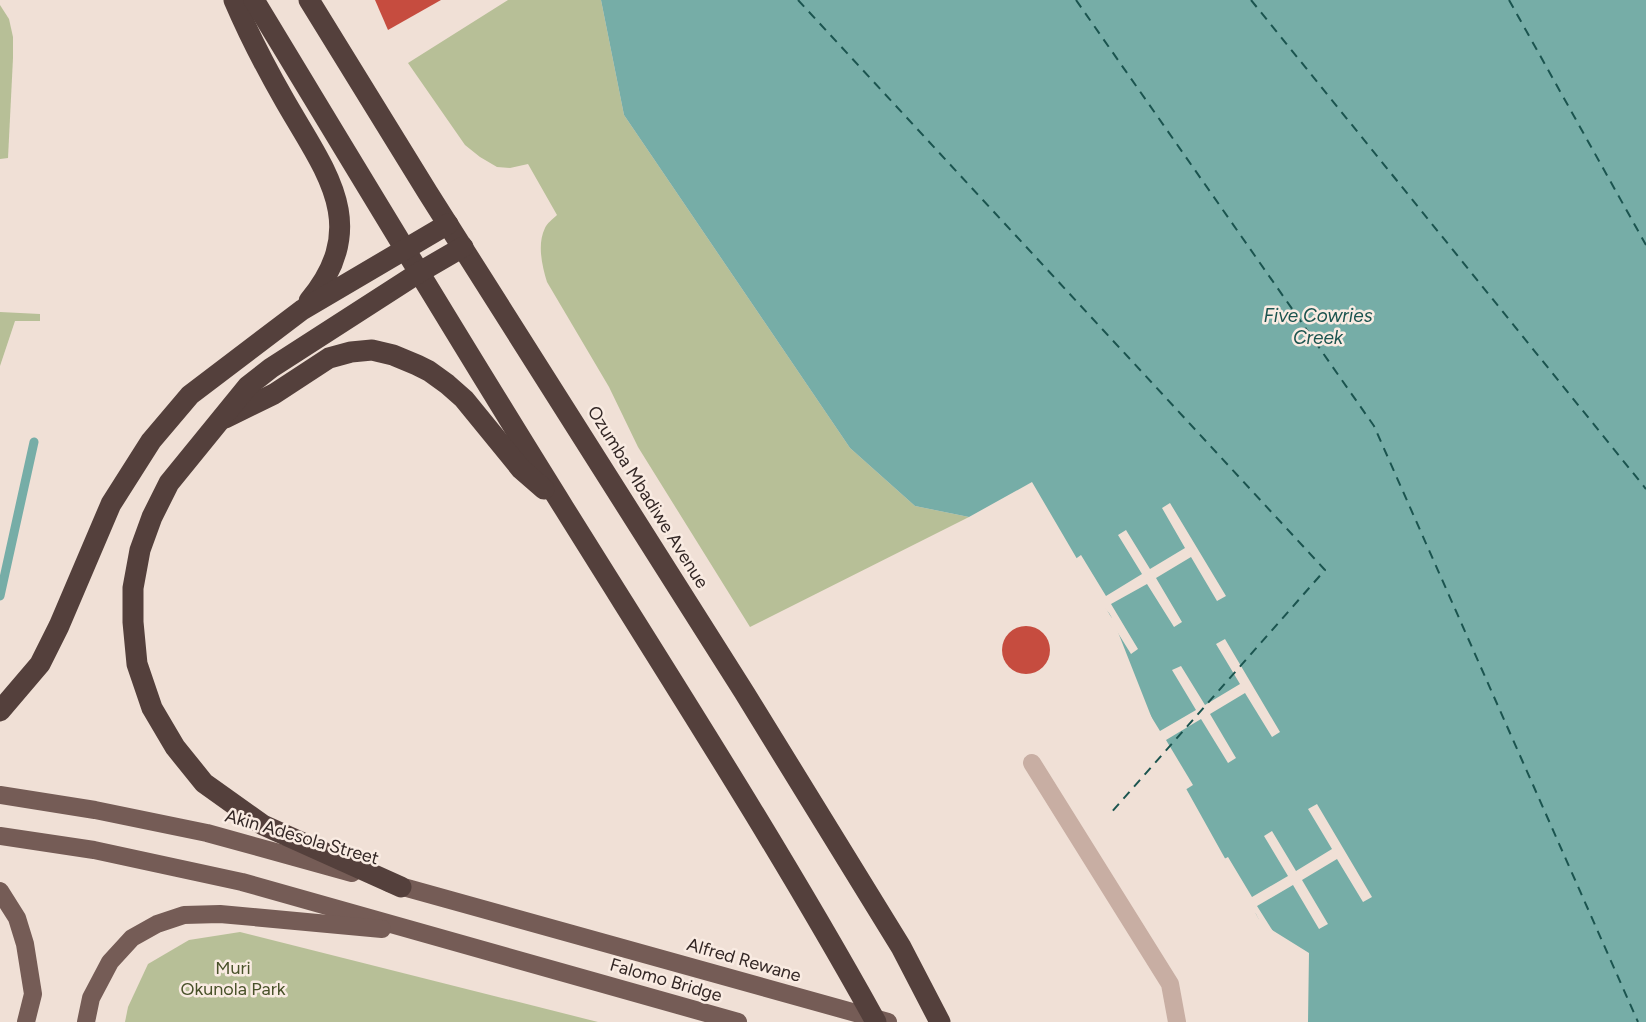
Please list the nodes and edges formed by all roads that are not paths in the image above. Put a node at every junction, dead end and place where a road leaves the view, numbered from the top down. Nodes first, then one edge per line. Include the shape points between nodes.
1 (234, 0) edge
2 (254, 0) edge
3 (309, 0) edge
4 (447, 224) junction
5 (463, 247) junction
6 (405, 249) junction
7 (420, 272) junction
8 (302, 310) junction
9 (221, 420) junction
10 (562, 505) junction
11 (0, 711) edge
12 (1032, 763) dead end
13 (0, 795) edge
14 (0, 836) edge
15 (401, 887) junction
16 (0, 891) edge
17 (425, 933) junction
18 (589, 939) joint
19 (26, 1022) edge
20 (86, 1022) edge
21 (738, 1022) edge
22 (876, 1022) edge
23 (888, 1022) edge
24 (940, 1022) edge
25 (1177, 1022) edge

1 - 8 highway via 329,178 337,206 339,248 324,282
2 - 6 highway
3 - 4 highway, Ozumba Mbadiwe Avenue
4 - 5 highway, Ozumba Mbadiwe Avenue
4 - 6 highway
5 - 7 highway
5 - 24 highway, Ozumba Mbadiwe Avenue via 780,750 901,947
6 - 7 highway
6 - 8 highway
7 - 9 highway via 263,374 247,386
7 - 10 highway
8 - 11 highway via 190,395 150,442 111,504 40,664
9 - 10 highway via 274,394 329,358 372,350 393,355 429,371 464,399 521,469
9 - 15 highway via 169,483 140,550 133,622 137,664 152,708 204,783 263,825
10 - 22 highway via 698,722
12 - 25 lane via 1170,984
13 - 15 main road, Akin Adesola Street via 207,832
14 - 17 main road via 242,881
15 - 18 main road, Akin Adesola Street
16 - 19 main road via 17,918 28,957 33,994
17 - 20 main road via 220,914 184,915 132,939 110,962 91,998
17 - 21 main road, Falomo Bridge
18 - 23 main road, Alfred Rewane

